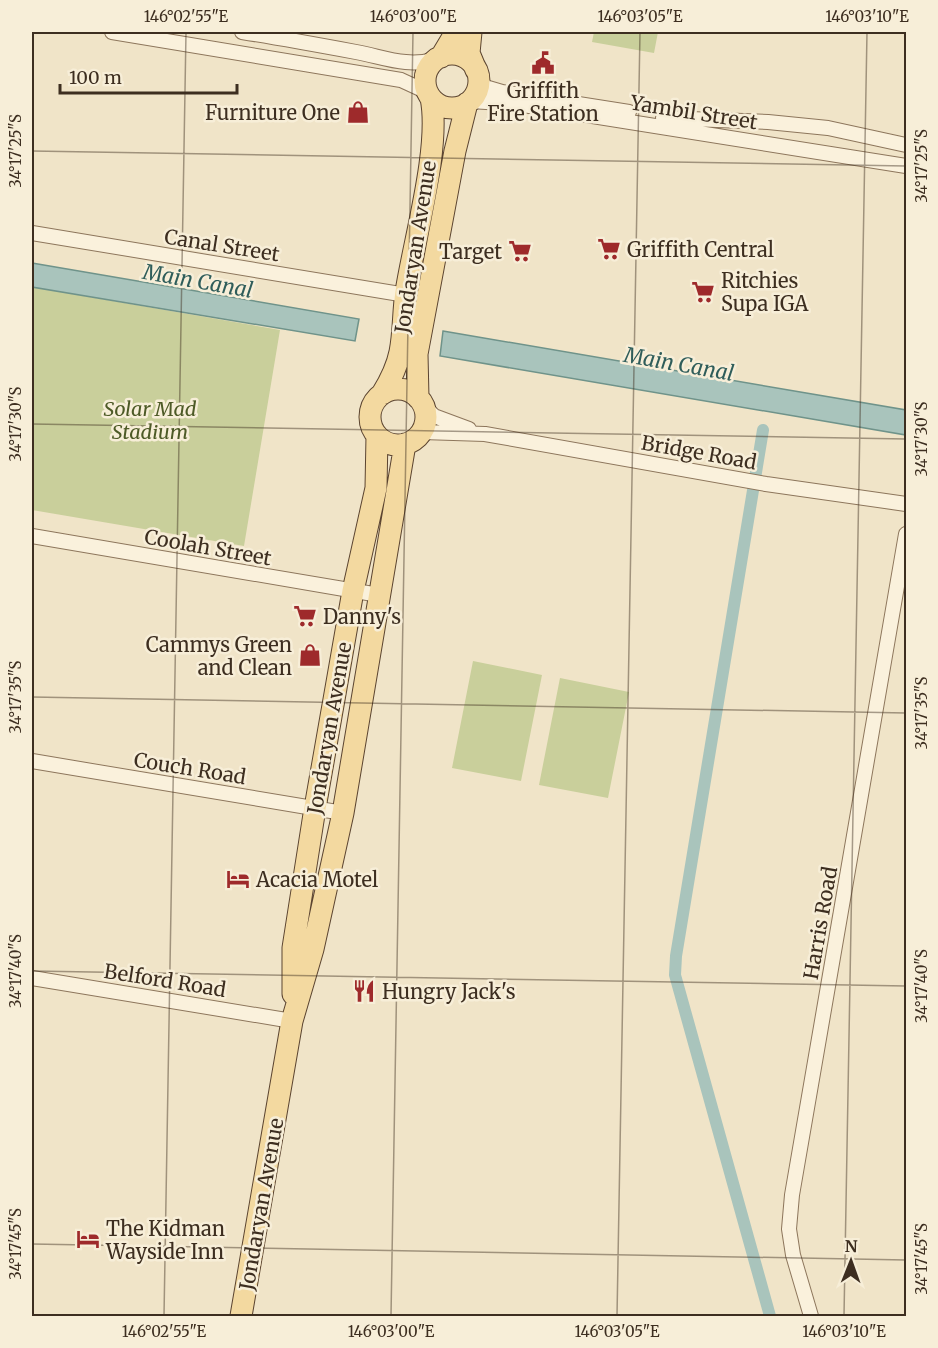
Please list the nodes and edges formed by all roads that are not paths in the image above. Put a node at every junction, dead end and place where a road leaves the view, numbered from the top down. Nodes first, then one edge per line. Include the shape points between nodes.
1 (112, 32) edge
2 (242, 32) edge
3 (456, 32) edge
4 (471, 32) edge
5 (177, 37) edge
6 (439, 58) junction
7 (477, 73) junction
8 (429, 95) junction
9 (468, 102) junction
10 (697, 119) junction
11 (770, 143) junction
12 (906, 145) edge
13 (906, 166) edge
14 (32, 233) edge
15 (406, 295) junction
16 (413, 322) junction
17 (409, 353) junction
18 (382, 394) junction
19 (421, 402) junction
20 (485, 434) junction
21 (377, 436) junction
22 (414, 438) junction
23 (906, 504) edge
24 (906, 534) edge
25 (32, 536) edge
26 (353, 591) junction
27 (379, 595) junction
28 (32, 761) edge
29 (315, 808) junction
30 (343, 813) junction
31 (32, 978) edge
32 (292, 1021) junction
33 (241, 1317) edge
34 (811, 1317) edge

1 - 5 street
2 - 6 street via 395,62 421,64
3 - 6 main road
4 - 7 main road via 469,53
5 - 8 street via 401,80
6 - 7 main road via 464,58
6 - 8 main road via 426,74
7 - 9 main road via 478,86
7 - 10 street, Yambil Street via 485,87 502,92 673,120
8 - 9 main road via 445,107
8 - 15 main road, Jondaryan Avenue via 432,122 428,174
9 - 11 street, Yambil Street via 517,104
9 - 16 main road, Jondaryan Avenue
10 - 11 street, Yambil Street via 764,130
10 - 12 street, Yambil Street via 828,128
11 - 13 street, Yambil Street
14 - 15 street, Canal Street
15 - 16 main road, Jondaryan Avenue
16 - 17 main road, Jondaryan Avenue
17 - 18 main road, Jondaryan Avenue
17 - 19 main road, Jondaryan Avenue
18 - 19 main road via 405,390
18 - 21 main road via 375,400 370,418
19 - 20 street, Bridge Road via 434,416
19 - 22 main road via 425,424
20 - 22 street, Bridge Road
20 - 23 street, Bridge Road via 766,484
21 - 22 main road via 390,444
21 - 26 main road, Jondaryan Avenue via 376,488
22 - 27 main road, Jondaryan Avenue
24 - 34 street, Harris Road via 792,1195 789,1229 793,1255
25 - 26 street, Coolah Street
26 - 27 street, Coolah Street
26 - 29 main road, Jondaryan Avenue
27 - 30 main road, Jondaryan Avenue
28 - 29 street, Couch Road
29 - 30 street, Couch Road
29 - 32 main road, Jondaryan Avenue via 293,948
30 - 32 main road, Jondaryan Avenue via 313,949
31 - 32 street, Belford Road
32 - 33 main road, Jondaryan Avenue

